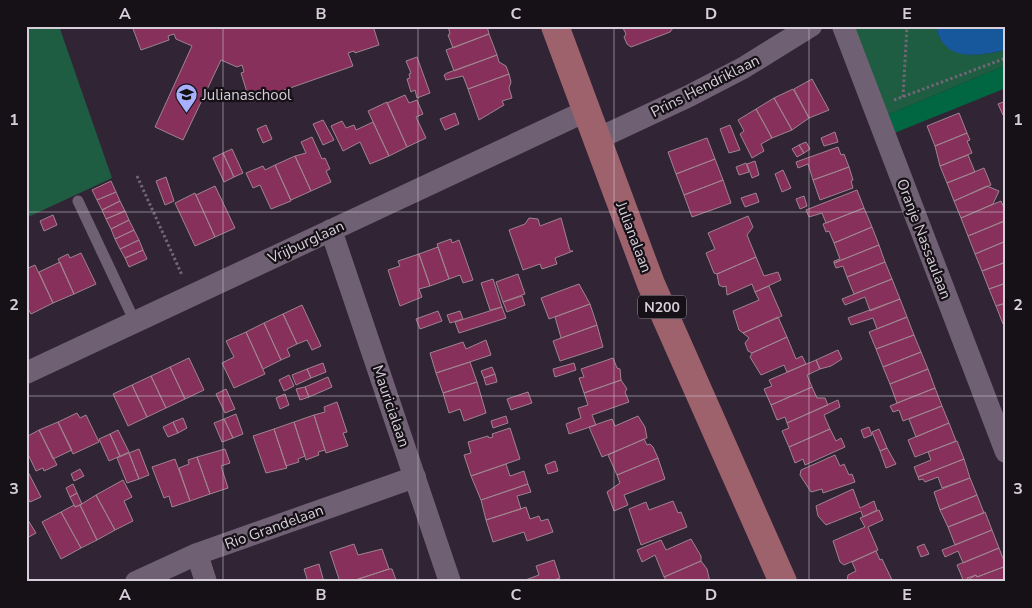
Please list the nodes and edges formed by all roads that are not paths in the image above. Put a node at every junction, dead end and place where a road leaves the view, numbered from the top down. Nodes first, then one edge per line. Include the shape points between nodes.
1 (555, 26) edge
2 (811, 26) edge
3 (843, 26) edge
4 (586, 111) junction
5 (597, 140) junction
6 (78, 200) dead end
7 (332, 230) junction
8 (135, 322) junction
9 (26, 373) edge
10 (1006, 452) edge
11 (415, 477) junction
12 (197, 554) junction
13 (136, 582) edge
14 (206, 582) edge
15 (450, 582) edge
16 (783, 582) edge

1 - 4 main road, Julianalaan / N200
2 - 5 street, Prins Hendriklaan via 743,68
3 - 10 street, Oranje Nassaulaan
4 - 5 main road, Julianalaan / N200
4 - 7 street, Vrijburglaan
5 - 16 main road, Julianalaan / N200 via 651,284
6 - 8 lane
7 - 8 street, Vrijburglaan
7 - 11 street, Mauricialaan
8 - 9 street, Vrijburglaan
11 - 12 street, Rio Grandelaan
11 - 15 street, Mauricialaan
12 - 13 street, Rio Grandelaan
12 - 14 street

